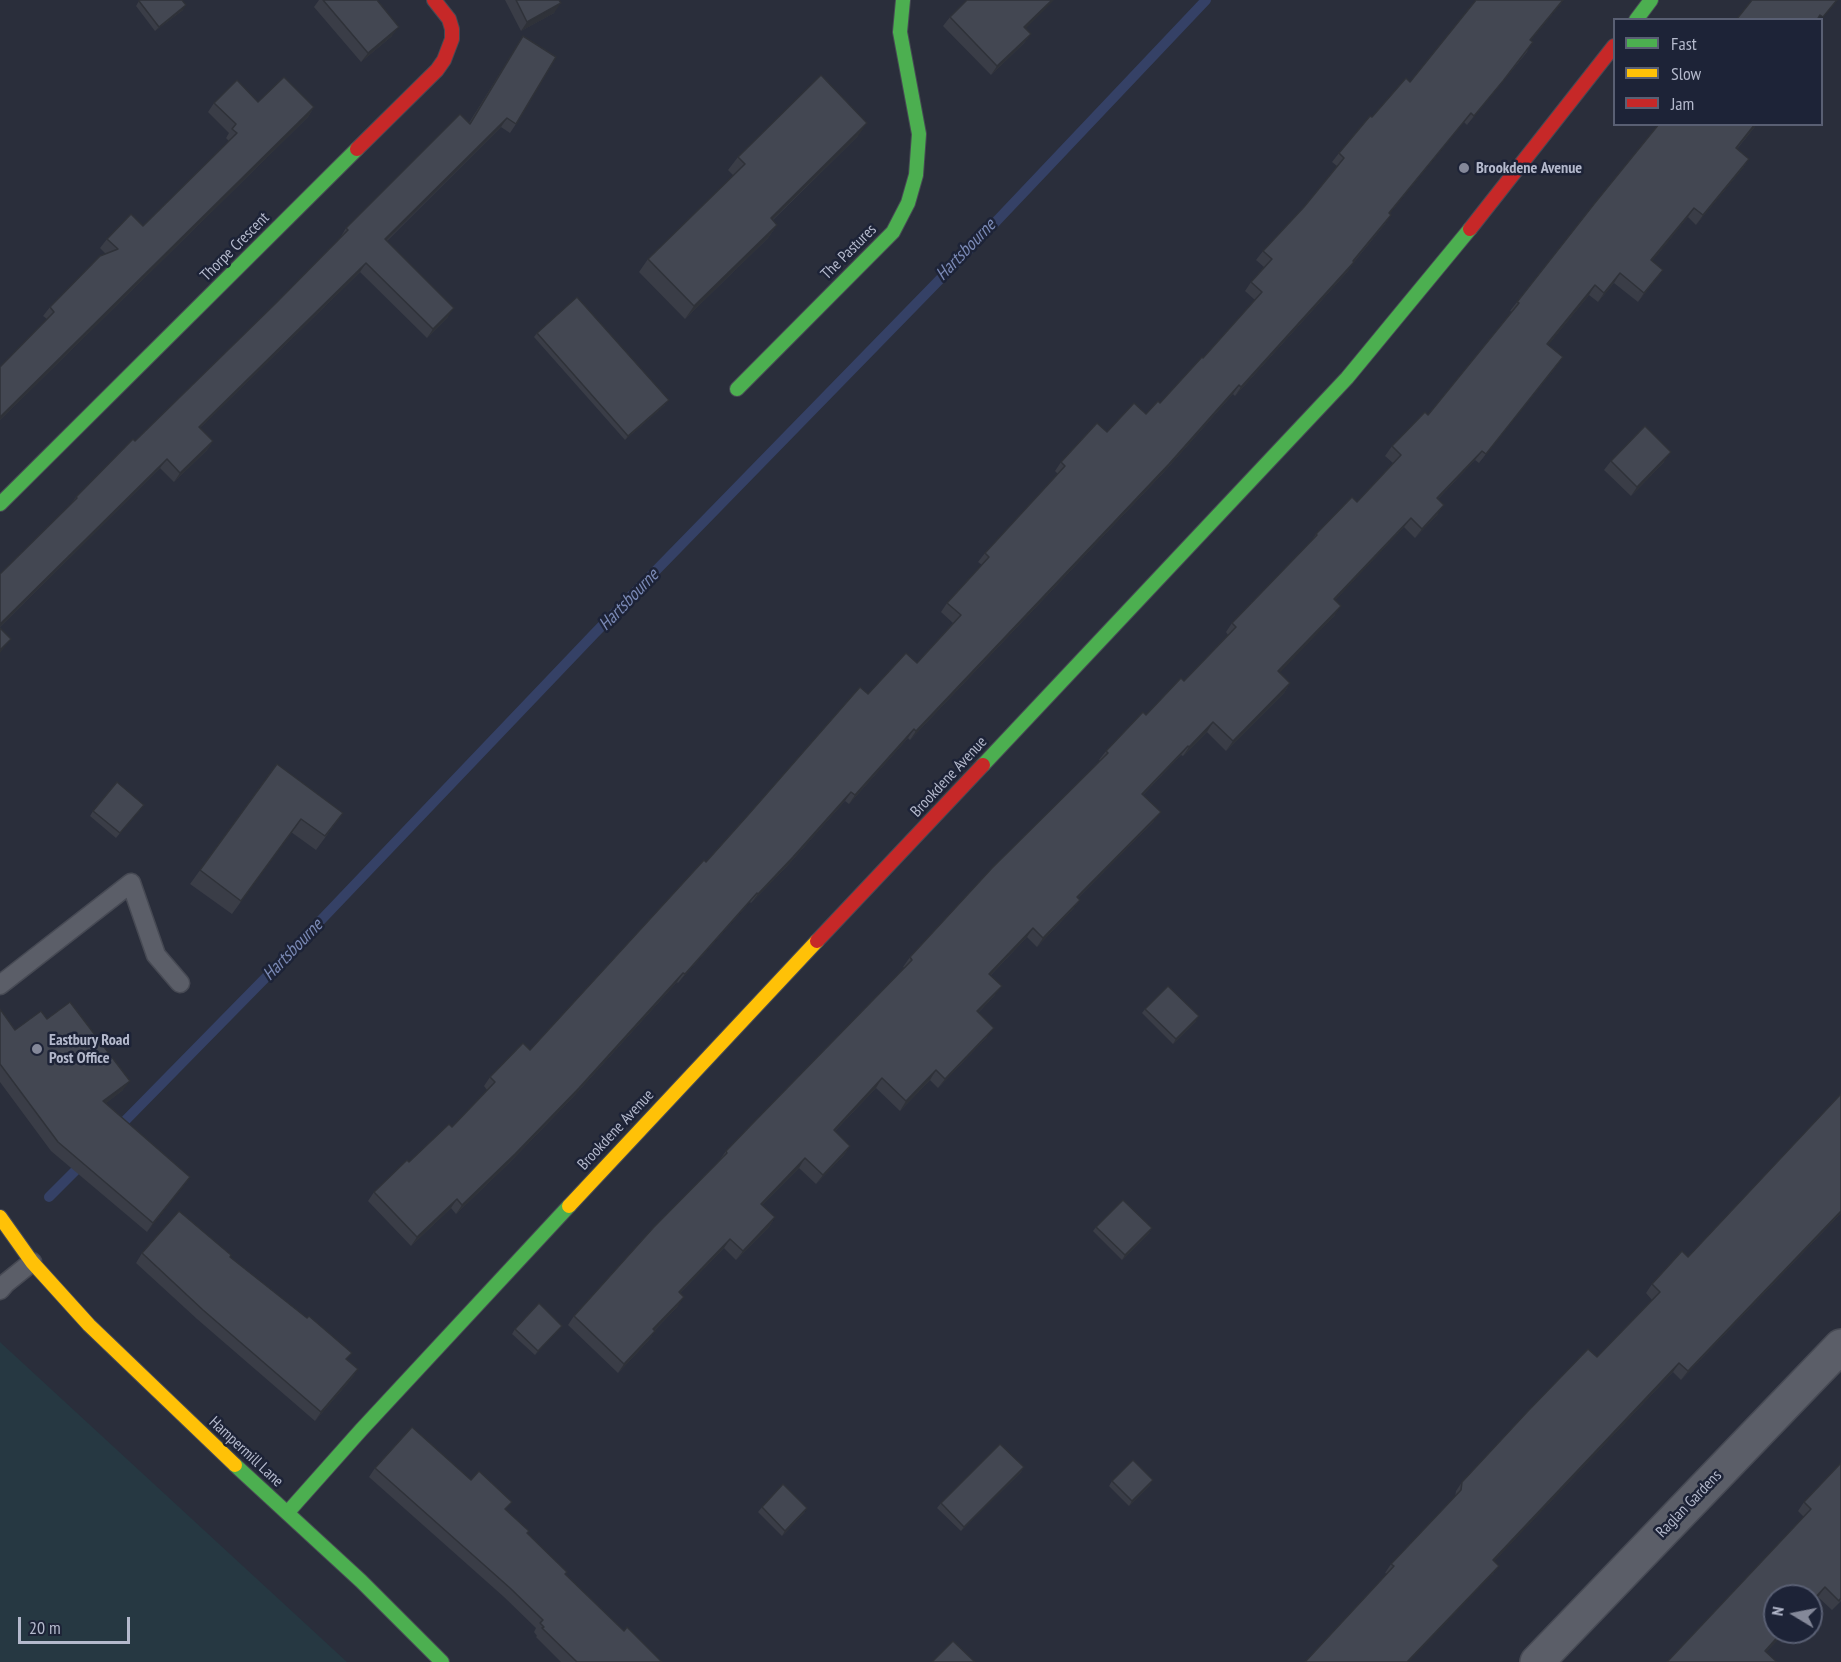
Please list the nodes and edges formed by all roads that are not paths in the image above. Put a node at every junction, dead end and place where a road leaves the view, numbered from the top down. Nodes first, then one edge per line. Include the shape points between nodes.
1 (434, 0) edge
2 (903, 0) edge
3 (1651, 0) edge
4 (1637, 18) edge
5 (1613, 47) edge
6 (737, 389) dead end
7 (0, 504) edge
8 (180, 983) dead end
9 (0, 986) edge
10 (0, 1218) edge
11 (32, 1262) junction
12 (0, 1290) edge
13 (1841, 1346) edge
14 (288, 1512) junction
15 (442, 1662) edge
16 (1538, 1662) edge

1 - 7 main road, Thorpe Crescent via 452,29 449,48 437,70
2 - 6 main road, The Pastures via 900,32 919,134 916,175 908,203 893,232
3 - 4 main road
5 - 14 main road, Brookdene Avenue via 1347,378 667,1100
8 - 9 lane via 156,955 130,883
10 - 11 main road, Hampermill Lane
11 - 12 lane
11 - 14 main road, Hampermill Lane via 89,1325
13 - 16 street, Raglan Gardens
14 - 15 main road, Hampermill Lane

